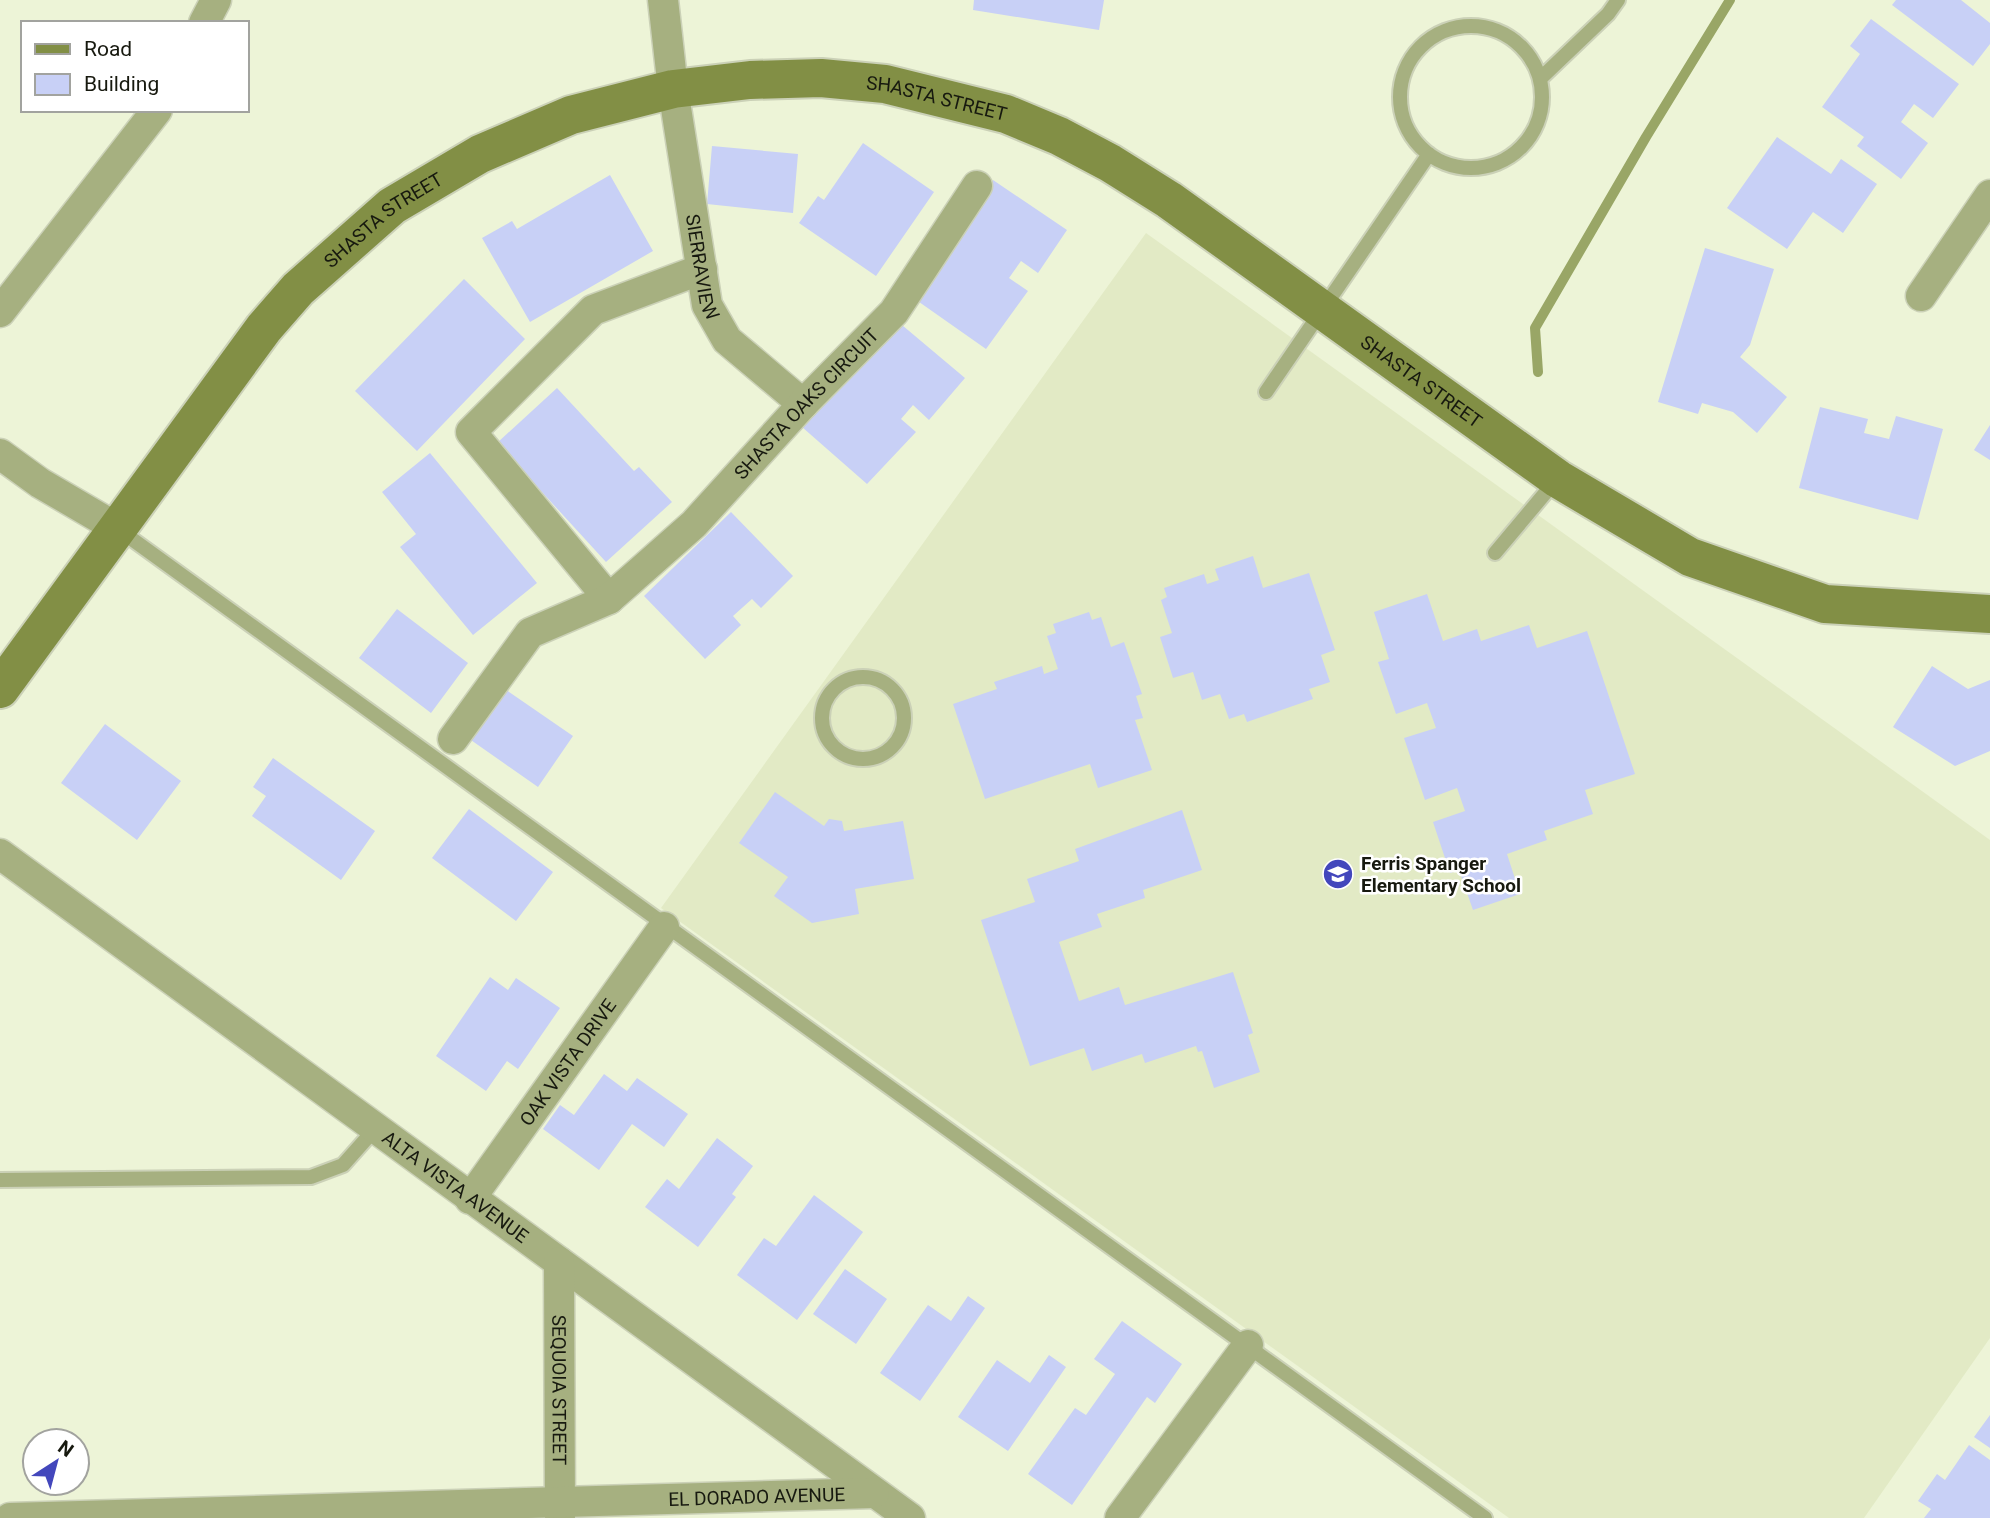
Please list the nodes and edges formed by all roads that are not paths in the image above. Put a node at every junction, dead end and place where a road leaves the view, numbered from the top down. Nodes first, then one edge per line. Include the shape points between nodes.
1 (216, 0) edge
2 (663, 0) edge
3 (1618, 0) edge
4 (205, 21) edge
5 (1541, 78) junction
6 (673, 89) junction
7 (155, 112) edge
8 (1429, 154) junction
9 (977, 186) dead end
10 (1990, 195) edge
11 (702, 269) junction
12 (1921, 296) dead end
13 (1320, 311) junction
14 (0, 312) edge
15 (1265, 392) dead end
16 (803, 404) junction
17 (0, 454) edge
18 (1558, 479) junction
19 (117, 528) junction
20 (1495, 553) dead end
21 (609, 599) junction
22 (1990, 614) edge
23 (0, 689) edge
24 (453, 739) dead end
25 (855, 760) joint
26 (0, 854) edge
27 (664, 927) junction
28 (375, 1129) junction
29 (0, 1180) edge
30 (471, 1199) junction
31 (559, 1262) junction
32 (1248, 1345) junction
33 (874, 1493) junction
34 (560, 1511) edge
35 (10, 1518) edge
36 (911, 1518) edge
37 (1120, 1518) edge
38 (1485, 1518) edge

1 - 4 street
2 - 6 street, SIERRAVIEW
3 - 5 lane
5 - 8 lane via 1543,102 1537,125 1525,144 1507,159 1485,167 1462,168
5 - 8 lane via 1531,57 1514,39 1493,28 1468,25 1444,30 1424,42 1400,83 1399,106 1406,129
6 - 11 street, SIERRAVIEW
6 - 13 street, SHASTA STREET via 821,78 886,85 1006,114 1059,136 1169,200
6 - 19 street, SHASTA STREET via 571,115 524,134 438,176 381,215 298,289 264,328
7 - 14 street
8 - 13 lane
9 - 16 street, SHASTA OAKS CIRCUIT via 894,312
10 - 12 street
11 - 16 street, SIERRAVIEW via 707,305 727,340
11 - 21 street via 593,310 471,432
13 - 15 lane
13 - 18 street, SHASTA STREET
16 - 21 street, SHASTA OAKS CIRCUIT via 694,524
17 - 19 street
18 - 20 lane
18 - 22 street, SHASTA STREET via 1690,557 1825,604
19 - 23 street, SHASTA STREET
19 - 27 lane
21 - 24 street, SHASTA OAKS CIRCUIT via 530,633
25 - 25 lane via 887,753 904,726 898,695 871,677 840,684 822,710 828,742
26 - 28 street, ALTA VISTA AVENUE
27 - 30 street, OAK VISTA DRIVE
27 - 32 lane
28 - 29 lane via 343,1165 311,1177
28 - 30 street, ALTA VISTA AVENUE
30 - 31 street, ALTA VISTA AVENUE
31 - 33 street, ALTA VISTA AVENUE
31 - 34 street, SEQUOIA STREET
32 - 37 street
32 - 38 lane
33 - 34 street, EL DORADO AVENUE
33 - 36 street, ALTA VISTA AVENUE
34 - 35 street, EL DORADO AVENUE

